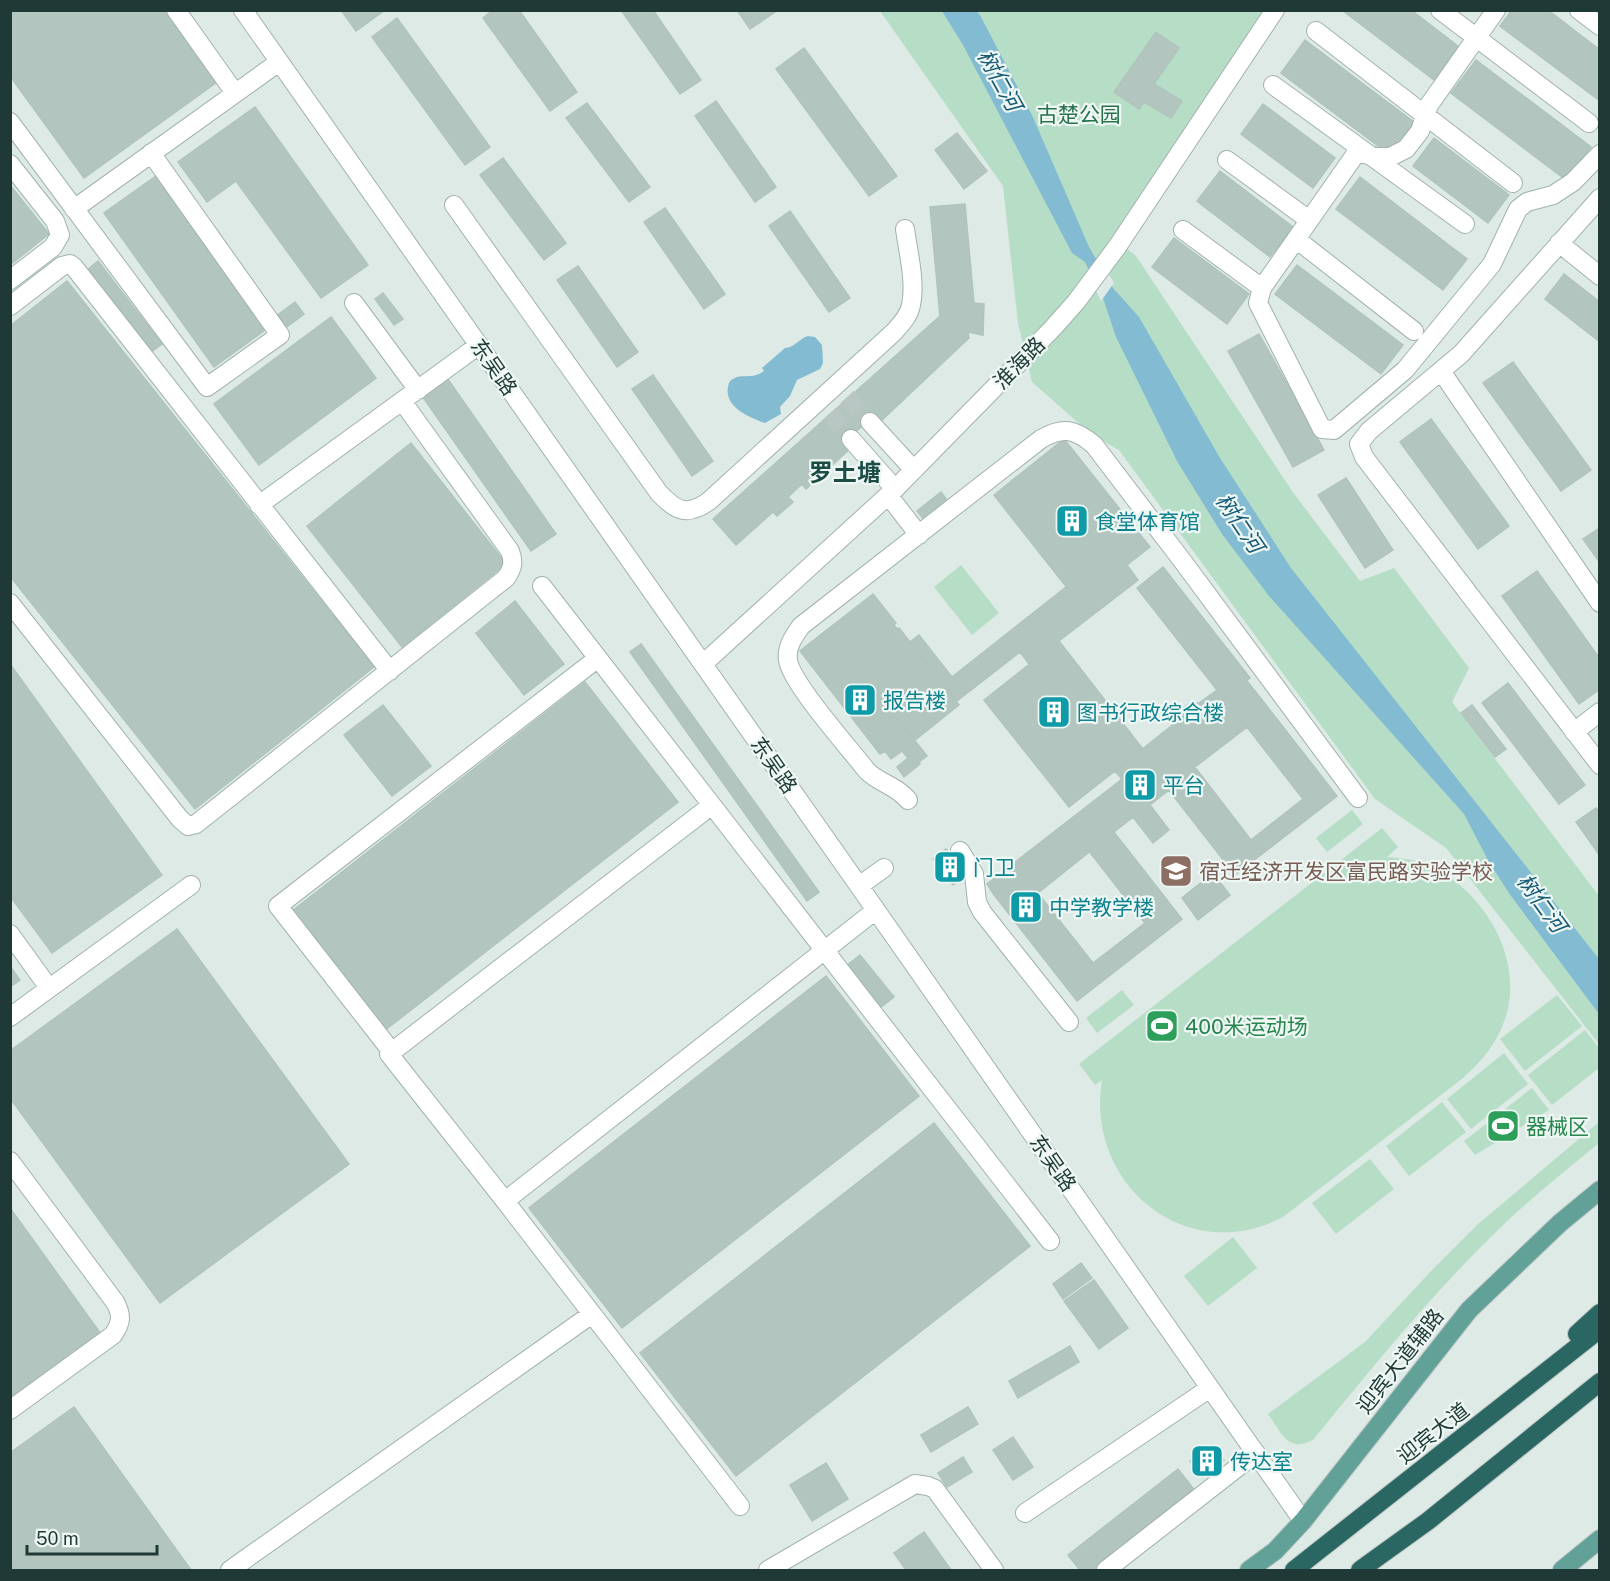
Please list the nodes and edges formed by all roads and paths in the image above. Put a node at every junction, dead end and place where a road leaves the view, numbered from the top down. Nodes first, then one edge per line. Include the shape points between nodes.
1 (176, 10) edge
2 (243, 10) edge
3 (1275, 10) edge
4 (1440, 10) edge
5 (1496, 10) edge
6 (1579, 10) edge
7 (1599, 26) edge
8 (1316, 31) dead end
9 (1476, 38) junction
10 (279, 62) junction
11 (1274, 85) dead end
12 (235, 93) junction
13 (1426, 114) junction
14 (10, 122) edge
15 (1589, 123) dead end
16 (151, 153) junction
17 (1599, 153) edge
18 (1372, 156) junction
19 (1227, 160) dead end
20 (10, 164) edge
21 (1513, 183) dead end
22 (1599, 198) edge
23 (454, 205) dead end
24 (74, 209) junction
25 (1309, 220) junction
26 (1465, 224) dead end
27 (905, 229) dead end
28 (1183, 230) dead end
29 (1296, 239) junction
30 (1559, 243) junction
31 (1599, 276) edge
32 (10, 280) edge
33 (1262, 288) junction
34 (354, 303) dead end
35 (10, 306) edge
36 (1414, 331) dead end
37 (479, 345) junction
38 (1441, 371) junction
39 (418, 390) junction
40 (402, 401) junction
41 (870, 422) tunnel mouth
42 (852, 439) tunnel mouth
43 (915, 470) junction
44 (891, 492) junction
45 (260, 505) junction
46 (919, 535) junction
47 (542, 586) dead end
48 (10, 603) edge
49 (1599, 603) edge
50 (598, 658) junction
51 (703, 664) junction
52 (390, 671) junction
53 (1599, 712) edge
54 (1574, 732) junction
55 (1599, 765) edge
56 (1358, 798) dead end
57 (908, 800) dead end
58 (712, 805) junction
59 (960, 851) dead end
60 (884, 868) dead end
61 (191, 885) dead end
62 (859, 886) junction
63 (876, 910) junction
64 (10, 934) edge
65 (825, 951) junction
66 (50, 988) junction
67 (10, 1017) edge
68 (1069, 1022) dead end
69 (392, 1052) junction
70 (10, 1161) edge
71 (1599, 1190) edge
72 (505, 1201) junction
73 (1050, 1241) dead end
74 (1599, 1313) edge
75 (592, 1314) junction
76 (1599, 1329) edge
77 (1599, 1382) edge
78 (1210, 1388) junction
79 (10, 1410) edge
80 (1468, 1434) junction
81 (1256, 1453) junction
82 (740, 1506) dead end
83 (1025, 1513) dead end
84 (1303, 1521) junction
85 (1428, 1521) junction
86 (1599, 1539) edge
87 (230, 1570) edge
88 (768, 1570) edge
89 (994, 1570) edge
90 (1106, 1570) edge
91 (1249, 1570) edge
92 (1293, 1570) edge
93 (1360, 1570) edge
94 (1369, 1570) edge
95 (1562, 1570) edge

1 - 12 street
2 - 10 street, 东吴路
3 - 43 street, 淮海路 via 1076,302
4 - 9 street
5 - 9 street
6 - 7 street
8 - 13 street
9 - 13 street
9 - 15 street
10 - 12 street
10 - 37 street, 东吴路
11 - 18 street
12 - 16 street
13 - 18 street via 1420,131 1406,149 1390,158
13 - 21 street
14 - 24 street
16 - 24 street
16 - 24 street via 280,335 271,342 207,387
17 - 33 street via 1573,182 1518,209 1492,264 1405,370 1334,430 1322,429 1258,303
18 - 25 street via 1357,152
18 - 26 street
19 - 25 street
20 - 32 street via 55,221 60,235 53,247
22 - 30 street
23 - 27 street via 659,493 682,510 696,510 824,407 906,318 912,304 912,284
25 - 29 street
28 - 33 street
29 - 33 street
29 - 36 street
30 - 31 street
30 - 38 street via 1461,354
34 - 39 street
35 - 45 street via 62,266 74,267
37 - 39 street
37 - 51 street, 东吴路
38 - 49 street
38 - 54 street via 1369,431 1359,444 1364,457
39 - 40 street
40 - 45 street
40 - 52 street via 510,551 513,561 506,578
41 - 43 street
42 - 44 street
43 - 44 street, 淮海路
44 - 46 street
44 - 51 street, 淮海路
45 - 52 street
46 - 56 street via 1041,439 1060,430 1086,438
46 - 57 street via 801,626 788,655 794,678 867,771
47 - 50 street
48 - 52 street via 188,826 196,824
50 - 58 street
50 - 69 street via 278,906
51 - 62 street, 东吴路
53 - 54 street
54 - 55 street
58 - 65 street
58 - 69 street
59 - 68 street via 974,874 976,902 982,912
60 - 62 street
61 - 66 street
62 - 63 street, 东吴路
63 - 65 street
63 - 78 street, 东吴路
64 - 66 street
65 - 72 street
65 - 73 street
66 - 67 street
69 - 72 street via 389,1054
70 - 79 street via 121,1313 120,1325 113,1335
71 - 84 main road, 迎宾大道辅路 via 1469,1310
72 - 75 street
74 - 80 highway
75 - 82 street
75 - 87 street
76 - 80 highway, 迎宾大道
77 - 85 highway
78 - 81 street, 东吴路
78 - 83 street
80 - 92 highway, 迎宾大道
81 - 84 street, 东吴路
81 - 90 street
84 - 91 main road, 迎宾大道辅路 via 1275,1551
85 - 93 highway
85 - 94 highway
86 - 95 main road
88 - 89 street via 921,1484 935,1489

